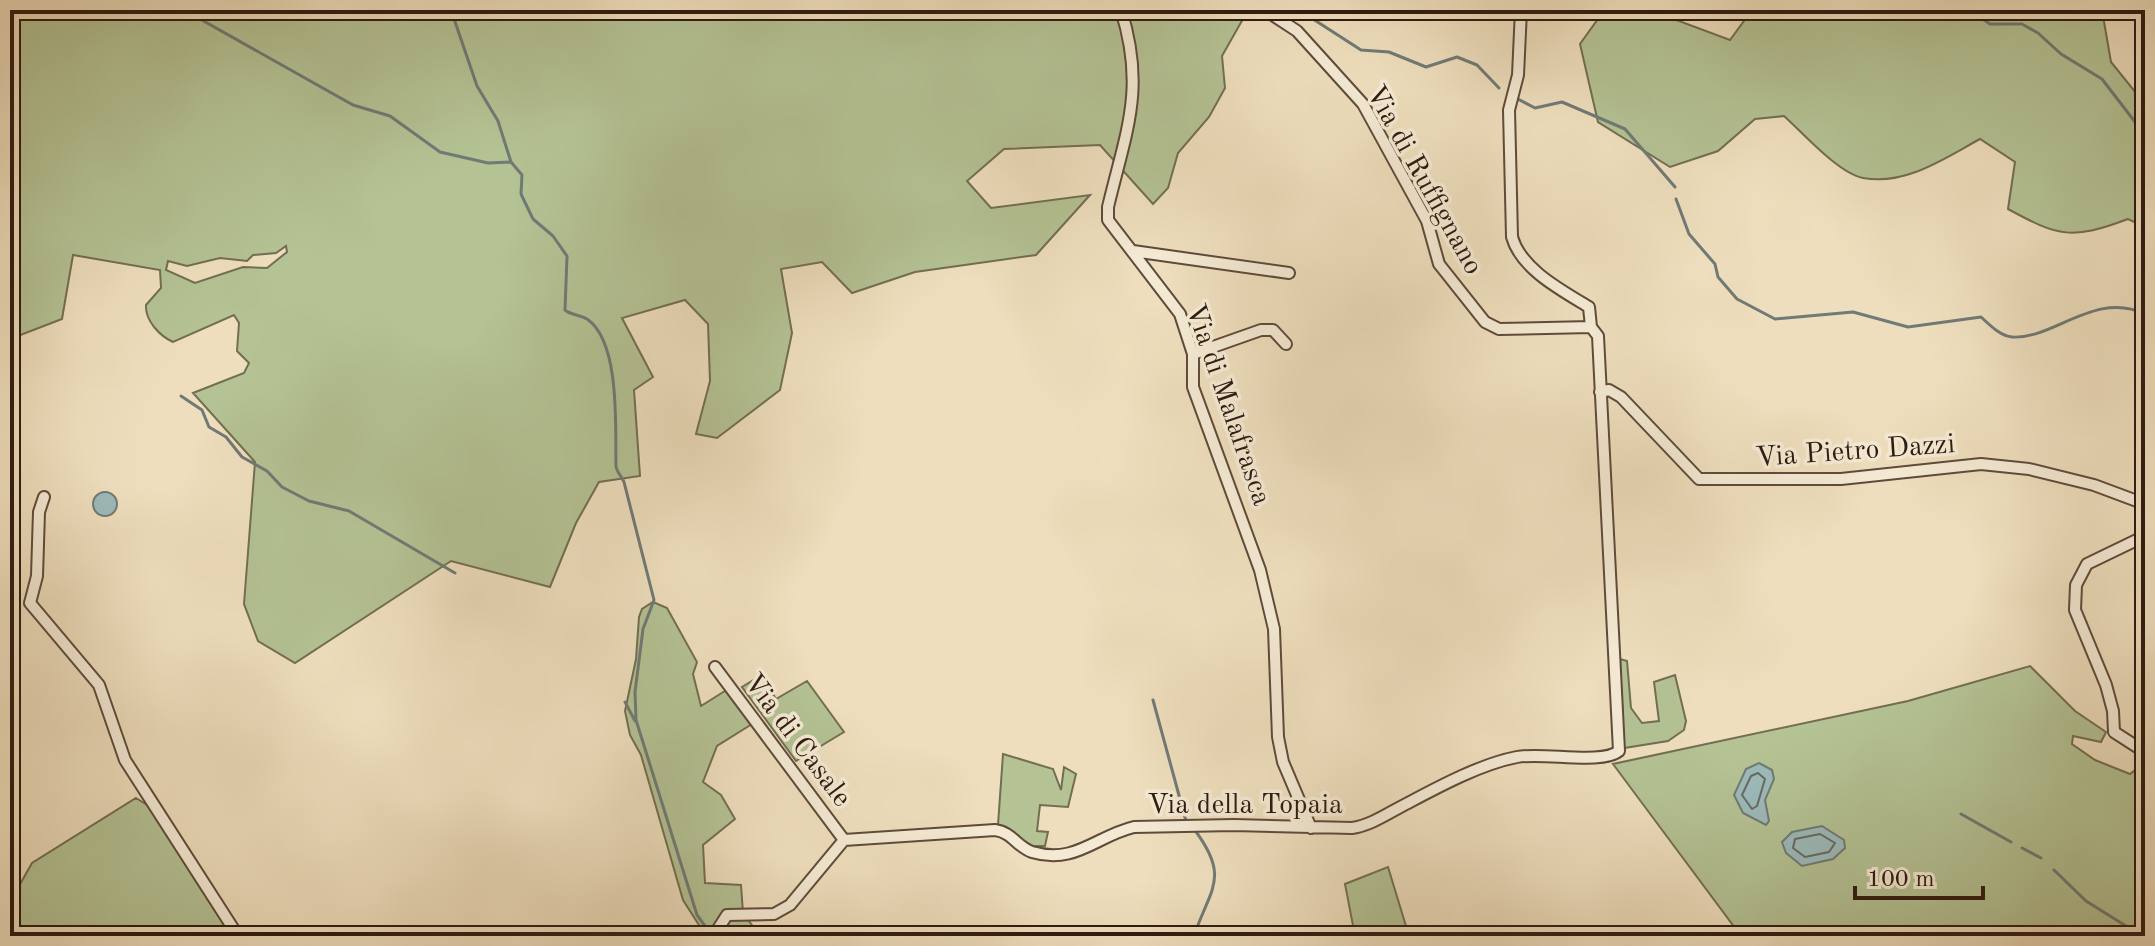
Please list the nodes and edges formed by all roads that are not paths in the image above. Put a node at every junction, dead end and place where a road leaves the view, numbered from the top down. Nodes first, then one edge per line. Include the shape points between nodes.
1 (1121, 10) edge
2 (1265, 10) edge
3 (1521, 10) edge
4 (1133, 251) junction
5 (1289, 273) dead end
6 (1591, 327) junction
7 (1286, 344) dead end
8 (1193, 354) junction
9 (1600, 392) junction
10 (44, 497) dead end
11 (2145, 504) edge
12 (2145, 536) edge
13 (715, 667) dead end
14 (2145, 752) edge
15 (1311, 828) junction
16 (844, 840) junction
17 (718, 933) edge
18 (238, 936) edge

1 - 4 street, Via di Malafrasca via 1135,72 1130,123 1108,220
2 - 6 street, Via di Ruffignano via 1297,31 1363,104 1427,221 1439,264 1485,322 1499,329
3 - 6 street via 1518,75 1509,110 1512,237 1526,263 1589,307
4 - 5 street
4 - 8 street, Via di Malafrasca via 1180,314
6 - 9 street via 1598,336
7 - 8 street via 1273,330 1261,330
8 - 15 street, Via di Malafrasca via 1193,387 1260,570 1274,629 1278,737
9 - 11 street, Via Pietro Dazzi via 1609,390 1621,397 1699,479 1841,479 1981,464 2081,481
9 - 15 street, Via della Topaia via 1619,751 1604,759 1513,758 1365,826
10 - 18 street via 30,603 99,685 125,760
12 - 14 street via 2087,564 2076,585 2075,610 2106,685 2114,732
13 - 16 street, Via di Casale
15 - 16 street, Via della Topaia via 1134,827 1062,855 1030,852 1006,831 995,830
16 - 17 street via 790,905 774,914 725,916

